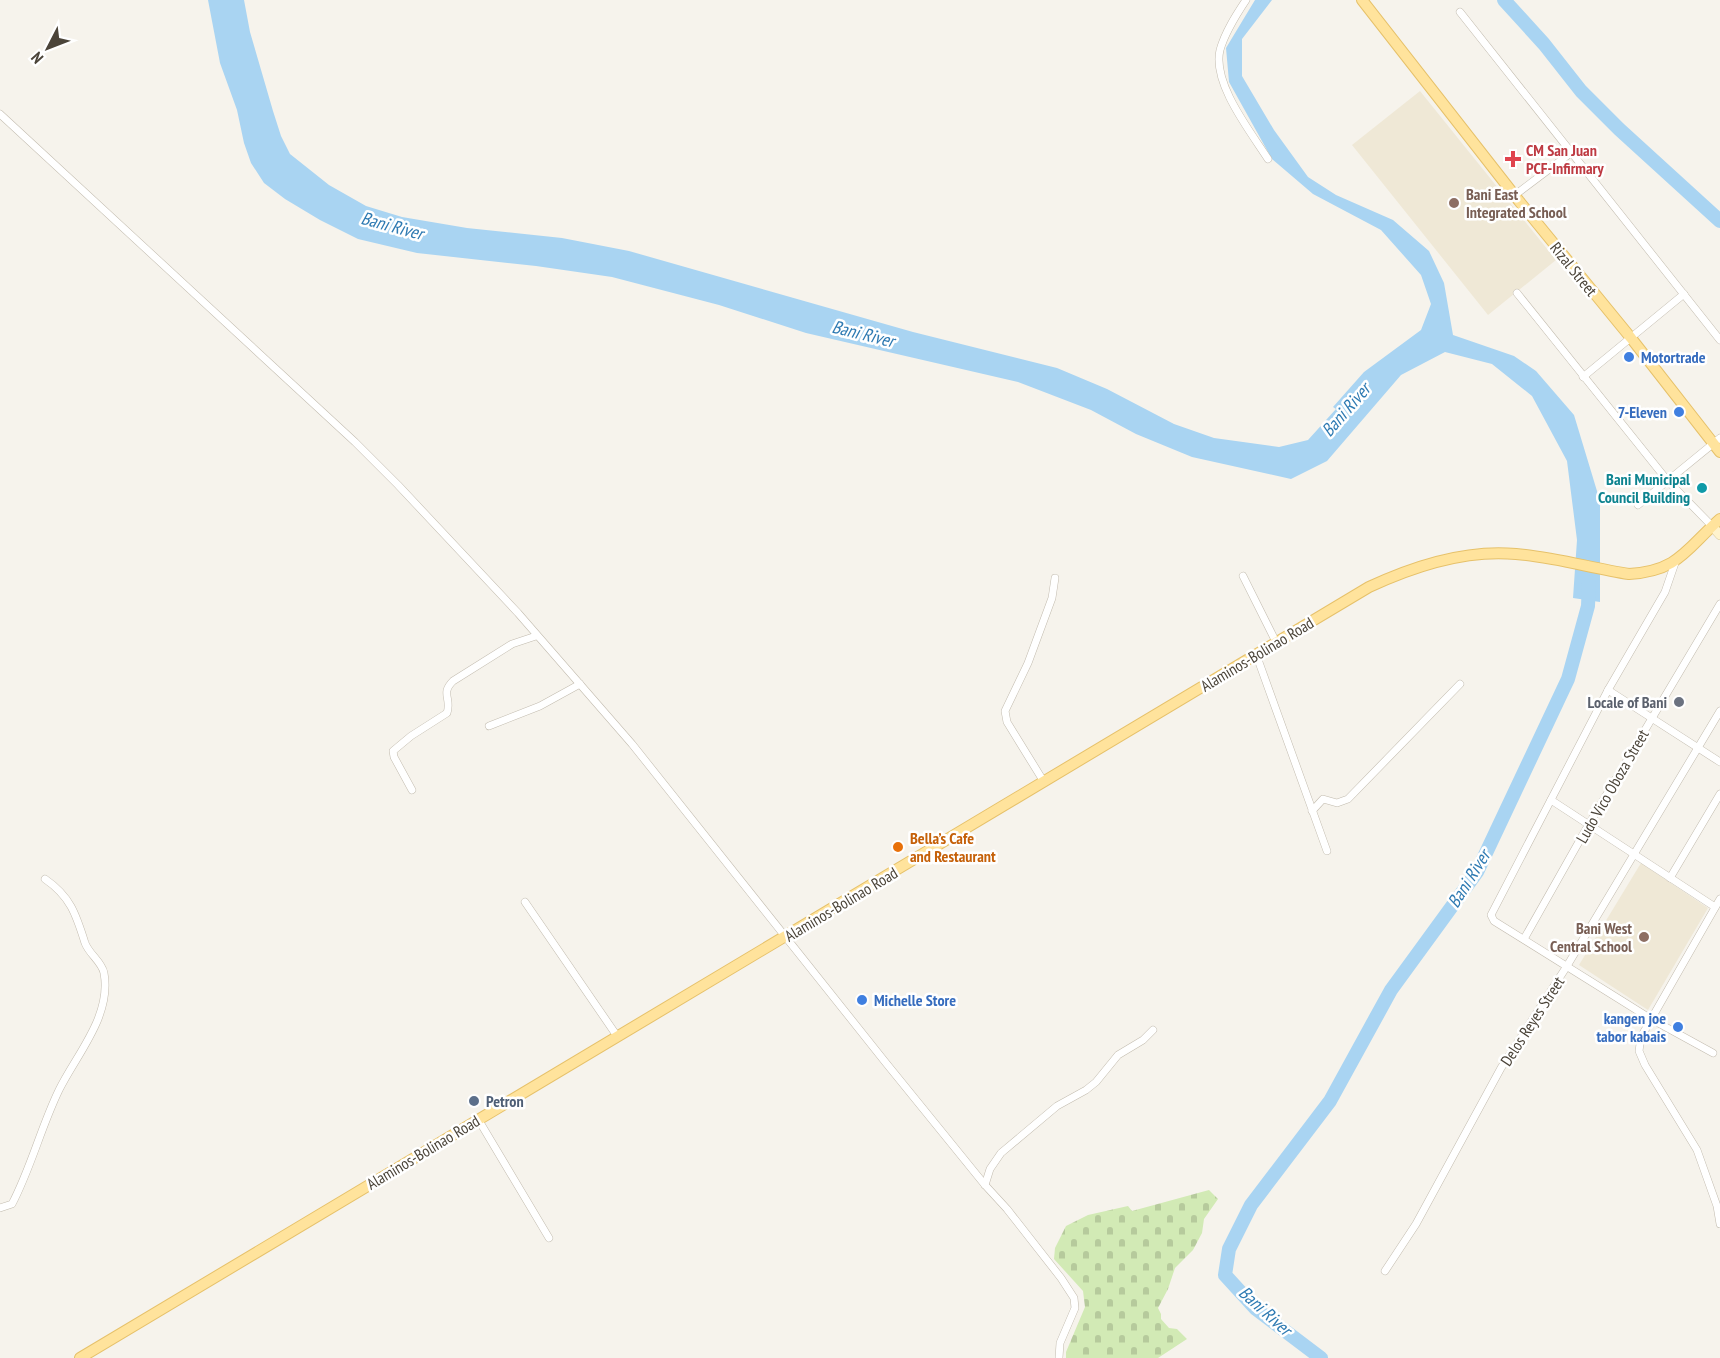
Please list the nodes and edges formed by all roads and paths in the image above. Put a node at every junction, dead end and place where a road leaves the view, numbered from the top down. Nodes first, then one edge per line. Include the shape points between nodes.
1 (1246, 0) edge
2 (1362, 0) edge
3 (1460, 12) dead end
4 (0, 114) edge
5 (1572, 152) junction
6 (1268, 159) dead end
7 (1515, 195) junction
8 (1517, 293) dead end
9 (1684, 294) junction
10 (1631, 338) junction
11 (1720, 339) edge
12 (1583, 377) junction
13 (1718, 444) edge
14 (1667, 480) junction
15 (1638, 505) dead end
16 (1716, 522) edge
17 (1720, 535) edge
18 (1675, 563) junction
19 (1243, 576) dead end
20 (1055, 578) dead end
21 (1720, 604) edge
22 (536, 636) junction
23 (1276, 642) junction
24 (1256, 654) junction
25 (580, 684) junction
26 (1460, 684) dead end
27 (1608, 690) junction
28 (1720, 711) edge
29 (1652, 717) junction
30 (489, 726) dead end
31 (1697, 747) junction
32 (1720, 762) edge
33 (1044, 782) junction
34 (412, 790) dead end
35 (1720, 794) edge
36 (1551, 800) junction
37 (1312, 811) junction
38 (1589, 824) junction
39 (1327, 851) dead end
40 (1634, 852) junction
41 (1670, 878) junction
42 (45, 879) dead end
43 (1720, 899) edge
44 (525, 902) dead end
45 (1715, 907) junction
46 (785, 937) junction
47 (1524, 939) junction
48 (1567, 966) junction
49 (1651, 1019) junction
50 (1153, 1029) dead end
51 (617, 1036) junction
52 (1713, 1053) dead end
53 (477, 1119) junction
54 (985, 1185) junction
55 (0, 1208) edge
56 (1720, 1224) edge
57 (549, 1238) dead end
58 (1385, 1271) dead end
59 (80, 1358) edge
60 (1059, 1358) edge

1 - 6 street via 1224,39 1219,71 1224,88
2 - 7 main road, Rizal Street
3 - 5 street
4 - 22 street via 355,442
5 - 7 street
5 - 9 street
7 - 10 main road, Rizal Street
8 - 12 street
9 - 10 street
9 - 11 street
10 - 12 street
10 - 13 main road, Rizal Street
12 - 14 street
13 - 14 street
14 - 15 street
14 - 16 street
16 - 17 street
16 - 18 main road, Alaminos-Bolinao Road
18 - 23 main road, Alaminos-Bolinao Road via 1660,570 1629,574 1514,553 1443,560 1405,570 1369,587
18 - 27 street via 1665,592
19 - 23 street
20 - 33 street via 1052,598 1005,715
21 - 29 street, Ludo Vico Oboza Street
22 - 25 street
22 - 34 street via 512,644 453,681 446,687 450,705 447,713 393,751
23 - 24 main road, Alaminos-Bolinao Road
24 - 33 main road, Alaminos-Bolinao Road
24 - 37 street
25 - 30 street via 540,706
25 - 46 street
26 - 37 street via 1348,799 1336,803 1323,799
27 - 29 street
27 - 36 street
28 - 31 street, Delos Reyes Street
29 - 31 street
29 - 38 street, Ludo Vico Oboza Street
31 - 32 street
31 - 40 street, Delos Reyes Street
33 - 46 main road, Alaminos-Bolinao Road
35 - 41 street
36 - 38 street
36 - 47 street via 1491,915 1494,921
37 - 39 street
38 - 40 street
38 - 47 street, Ludo Vico Oboza Street
40 - 41 street
40 - 48 street, Delos Reyes Street
41 - 45 street
42 - 55 street via 65,897 87,947 104,971 103,997 99,1019 59,1090 21,1187 12,1204
43 - 45 street
44 - 51 street
45 - 49 street
46 - 51 main road, Alaminos-Bolinao Road
46 - 54 street
47 - 48 street
48 - 49 street
48 - 58 street, Delos Reyes Street via 1501,1068 1416,1224
49 - 52 street
49 - 56 street via 1641,1036 1639,1051 1697,1150
50 - 54 street via 1118,1055 1091,1086 1057,1106 1000,1153
51 - 53 main road, Alaminos-Bolinao Road
53 - 57 street
53 - 59 main road, Alaminos-Bolinao Road
54 - 60 street via 1074,1298

